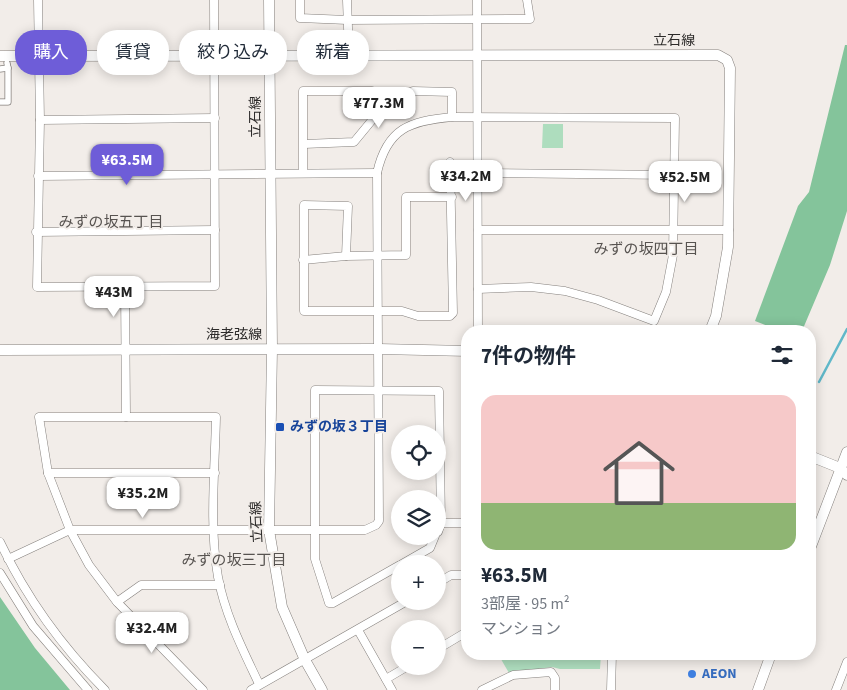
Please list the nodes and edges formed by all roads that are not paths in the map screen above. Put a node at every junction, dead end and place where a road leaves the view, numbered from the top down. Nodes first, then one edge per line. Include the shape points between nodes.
1 (38, 0) edge
2 (214, 0) edge
3 (269, 0) edge
4 (300, 0) edge
5 (347, 0) edge
6 (477, 0) edge
7 (527, 0) edge
8 (478, 19) junction
9 (347, 20) junction
10 (38, 30) edge
11 (213, 30) edge
12 (270, 30) edge
13 (348, 30) edge
14 (87, 55) edge
15 (369, 55) edge
16 (179, 56) edge
17 (478, 56) junction
18 (5, 62) edge
19 (0, 69) edge
20 (39, 75) edge
21 (214, 75) edge
22 (270, 75) edge
23 (0, 102) edge
24 (387, 102) junction
25 (452, 117) junction
26 (215, 118) junction
27 (478, 119) junction
28 (40, 120) junction
29 (304, 144) junction
30 (450, 162) dead end
31 (270, 173) junction
32 (377, 173) junction
33 (478, 173) junction
34 (215, 174) junction
35 (303, 174) junction
36 (673, 175) junction
37 (38, 176) junction
38 (452, 198) junction
39 (215, 230) junction
40 (478, 230) junction
41 (729, 230) junction
42 (674, 231) junction
43 (36, 232) junction
44 (346, 256) junction
45 (377, 256) junction
46 (303, 260) junction
47 (125, 287) junction
48 (478, 289) junction
49 (378, 312) junction
50 (478, 325) edge
51 (712, 325) edge
52 (125, 349) junction
53 (272, 349) junction
54 (378, 349) junction
55 (0, 350) edge
56 (461, 351) edge
57 (378, 391) junction
58 (126, 417) junction
59 (847, 452) edge
60 (816, 459) edge
61 (843, 471) edge
62 (48, 473) junction
63 (214, 473) junction
64 (440, 490) edge
65 (446, 523) edge
66 (461, 523) edge
67 (70, 530) junction
68 (215, 530) junction
69 (269, 530) junction
70 (314, 530) junction
71 (816, 535) edge
72 (0, 542) edge
73 (432, 545) edge
74 (417, 555) edge
75 (8, 559) junction
76 (391, 570) edge
77 (0, 573) edge
78 (461, 575) edge
79 (446, 578) edge
80 (220, 585) junction
81 (117, 602) junction
82 (392, 610) edge
83 (358, 630) junction
84 (461, 635) edge
85 (446, 644) edge
86 (305, 660) junction
87 (612, 660) edge
88 (769, 660) edge
89 (847, 662) edge
90 (393, 675) edge
91 (386, 679) junction
92 (259, 684) junction
93 (88, 690) edge
94 (105, 690) edge
95 (203, 690) edge
96 (251, 690) edge
97 (322, 690) edge
98 (392, 690) edge
99 (482, 690) edge
100 (555, 690) edge
101 (611, 690) edge
102 (758, 690) edge
103 (836, 690) edge

1 - 10 street
2 - 11 street
3 - 12 street
4 - 9 street via 300,18
5 - 9 street
6 - 8 street
7 - 8 street via 530,19
8 - 9 street
8 - 17 street
9 - 13 street
14 - 16 street
15 - 17 street, 立石線
17 - 27 street
17 - 41 street, 立石線 via 723,57 730,68
18 - 19 street
18 - 23 street via 8,102
20 - 28 street
21 - 26 street
22 - 31 street, 立石線
24 - 25 street via 413,90 452,92
24 - 29 street via 354,142
24 - 29 street via 372,91 303,91
25 - 27 street
25 - 32 street via 422,120 400,131 380,159
26 - 28 street
26 - 34 street
27 - 33 street
27 - 36 street via 675,118
28 - 37 street
29 - 35 street
30 - 38 street
31 - 34 street
31 - 35 street
31 - 53 street, 立石線
32 - 35 street
32 - 45 street
33 - 36 street
33 - 40 street
34 - 37 street
34 - 39 street
36 - 42 street
37 - 43 street
38 - 45 street via 406,196 410,253
38 - 49 street via 453,313 450,316 418,316 402,311
39 - 43 street
39 - 47 street via 215,286
40 - 42 street
40 - 48 street
41 - 42 street
41 - 51 street, 立石線
42 - 48 street via 666,292 652,322 598,300 565,291 531,287
43 - 47 street via 37,287
44 - 45 street
44 - 46 street
44 - 46 street via 348,206 304,205
45 - 49 street
46 - 49 street via 304,311
47 - 52 street
48 - 50 street
49 - 54 street
52 - 53 street, 海老弦線
52 - 55 street, 海老弦線
52 - 58 street
53 - 54 street, 海老弦線
53 - 69 street, 立石線
54 - 56 street, 海老弦線
54 - 57 street
57 - 64 street via 439,392
57 - 70 street via 378,521 365,530
57 - 70 street via 315,390
58 - 62 street via 39,417
58 - 63 street via 216,417
59 - 61 street
60 - 61 street
61 - 71 street
62 - 63 street
62 - 67 street
63 - 68 street
65 - 66 street
67 - 68 street
67 - 75 street
67 - 81 street via 89,565
68 - 69 street
68 - 80 street
69 - 70 street
69 - 86 street, 立石線 via 282,607
70 - 76 street via 315,559 329,603
72 - 75 street
73 - 74 street
75 - 94 street via 58,638
77 - 93 street via 33,626
78 - 79 street
80 - 81 street via 141,586
80 - 92 street via 238,640
81 - 95 street
82 - 83 street
83 - 86 street
83 - 91 street
84 - 85 street
86 - 92 street
86 - 97 street, 立石線
87 - 101 street
88 - 102 street
89 - 103 street
90 - 91 street
91 - 98 street
92 - 96 street
99 - 100 street via 513,675 550,672 555,678

